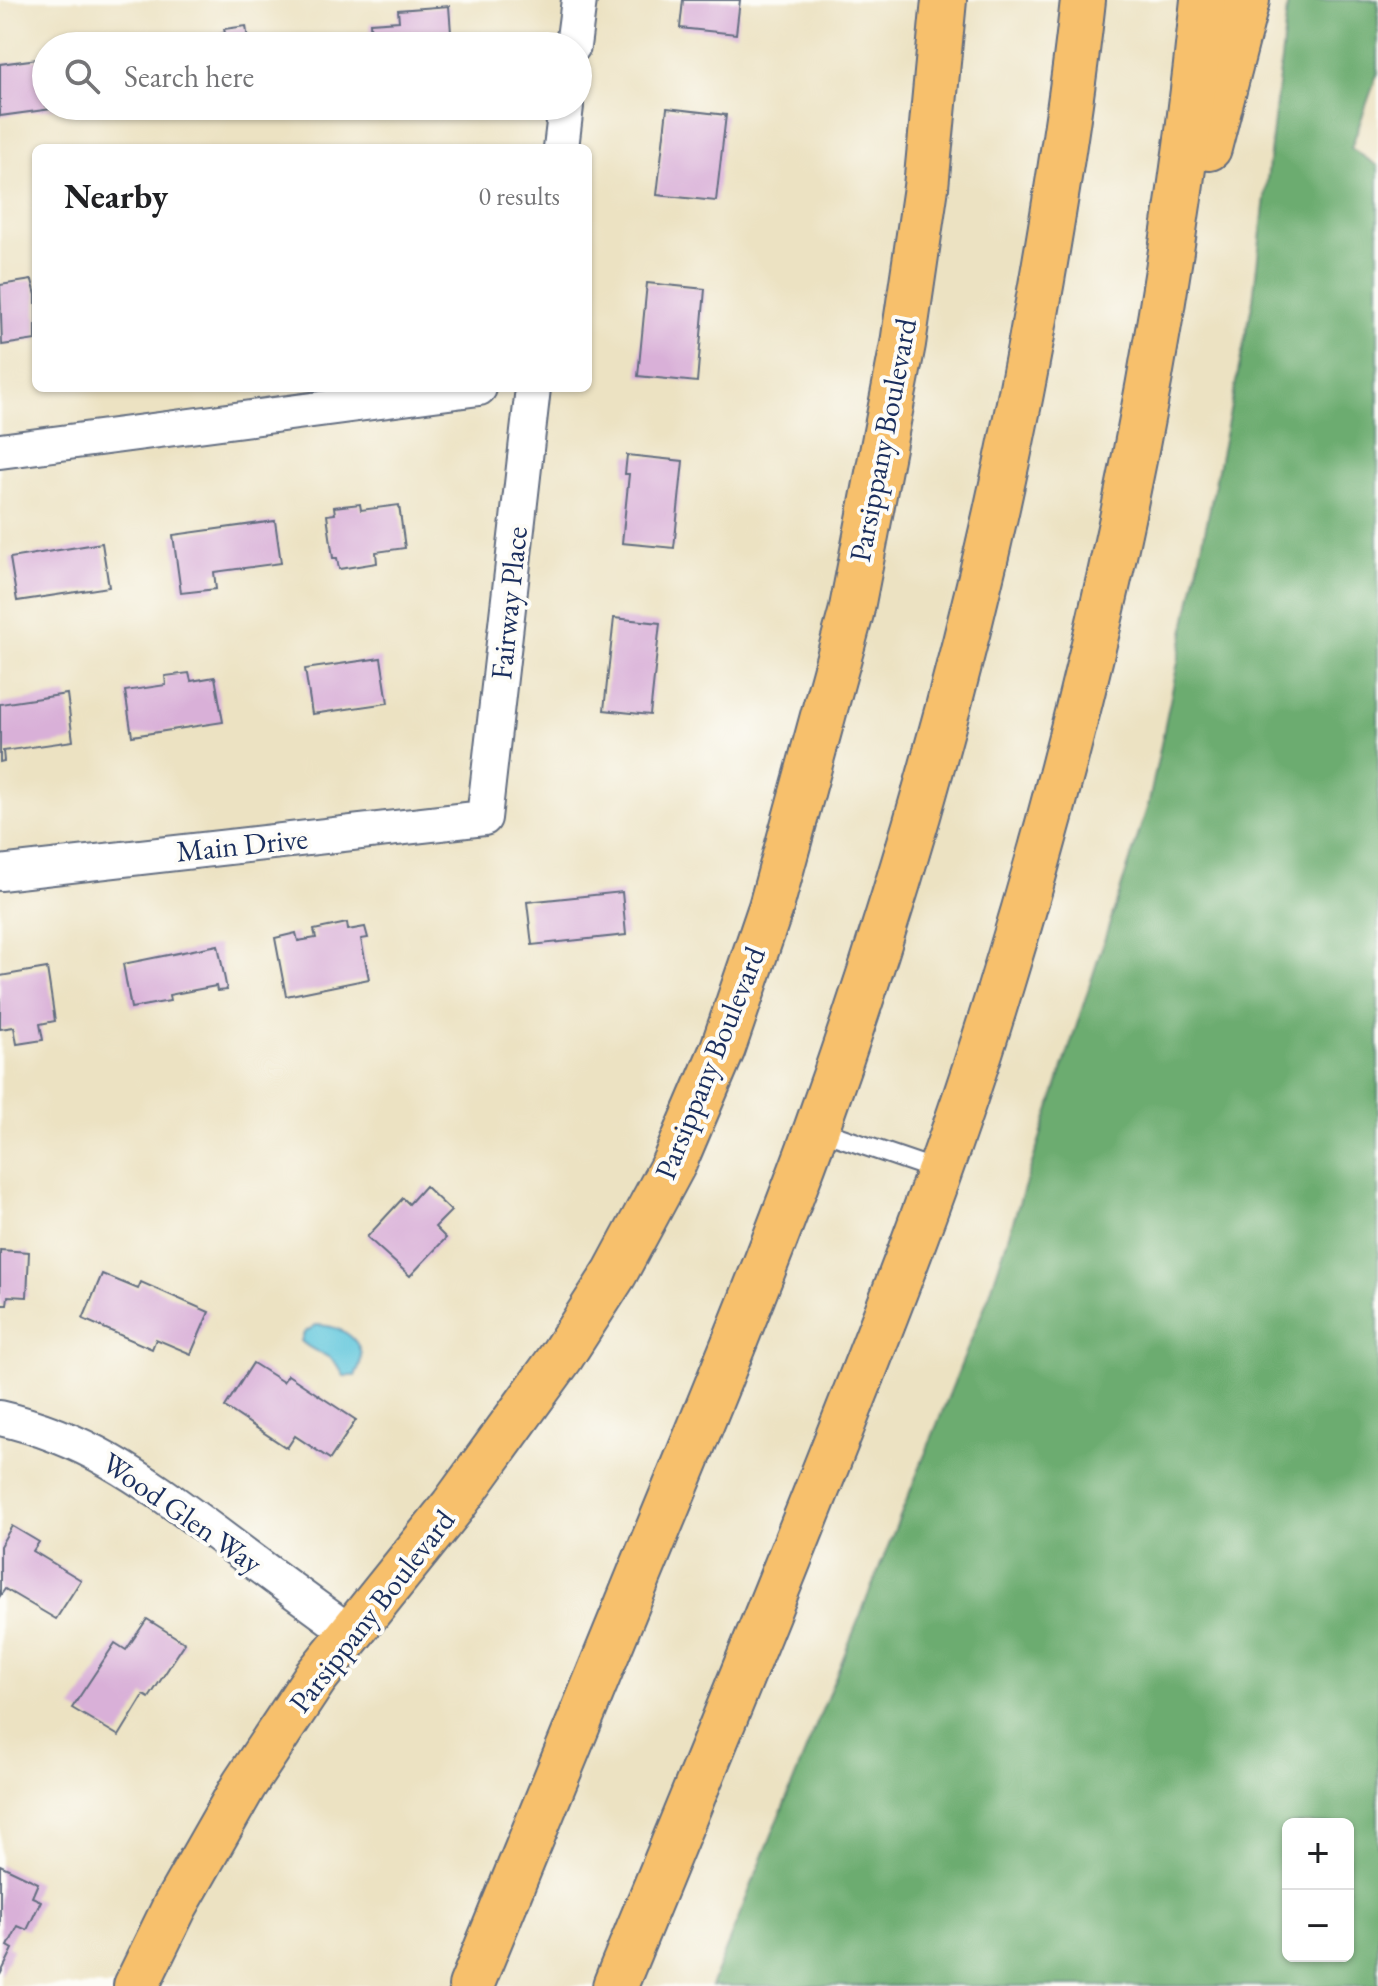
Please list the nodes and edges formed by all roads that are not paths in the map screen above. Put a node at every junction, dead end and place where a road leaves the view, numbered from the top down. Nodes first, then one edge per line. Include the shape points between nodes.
1 (579, 0) edge
2 (944, 0) edge
3 (1083, 0) edge
4 (1203, 0) edge
5 (1247, 0) edge
6 (575, 32) edge
7 (564, 120) edge
8 (561, 144) edge
9 (1152, 363) junction
10 (449, 392) edge
11 (533, 392) edge
12 (0, 451) edge
13 (484, 818) joint
14 (0, 873) edge
15 (816, 1129) junction
16 (939, 1171) junction
17 (0, 1418) edge
18 (351, 1633) junction
19 (136, 1986) edge
20 (471, 1986) edge
21 (615, 1986) edge

1 - 6 street
2 - 18 main road, Parsippany Boulevard via 926,187 903,344 851,613 771,907 723,1048 674,1163 607,1285 453,1506
3 - 15 main road via 1058,184 1000,499 919,814
4 - 9 main road
5 - 9 main road
7 - 8 street
9 - 16 main road via 1085,690 995,1007
10 - 12 street
11 - 13 street, Fairway Place
13 - 14 street, Main Drive
15 - 16 lane
15 - 20 main road via 698,1433
16 - 21 main road via 878,1337
17 - 18 street, Wood Glen Way via 71,1439 115,1462
18 - 19 main road, Parsippany Boulevard via 244,1785

